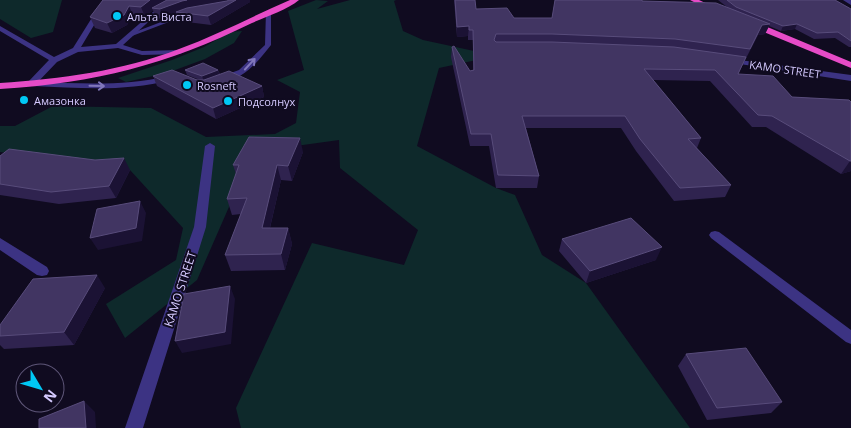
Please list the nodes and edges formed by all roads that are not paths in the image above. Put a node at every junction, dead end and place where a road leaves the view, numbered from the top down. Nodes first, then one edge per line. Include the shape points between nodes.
1 (106, 0) edge
2 (182, 0) edge
3 (296, 0) edge
4 (693, 0) edge
5 (846, 0) edge
6 (851, 3) edge
7 (198, 11) edge
8 (268, 12) junction
9 (723, 12) edge
10 (740, 19) edge
11 (0, 28) edge
12 (130, 35) junction
13 (118, 46) junction
14 (76, 50) junction
15 (180, 52) junction
16 (54, 60) junction
17 (720, 60) edge
18 (851, 65) edge
19 (176, 75) edge
20 (851, 78) edge
21 (31, 84) junction
22 (211, 84) edge
23 (0, 86) edge
24 (210, 146) dead end
25 (715, 235) dead end
26 (0, 243) edge
27 (42, 271) dead end
28 (851, 338) edge
29 (134, 428) edge

1 - 14 street
2 - 12 street via 155,13
3 - 8 highway
4 - 9 highway
5 - 6 street
7 - 12 lane
8 - 15 highway
22 -> 8 lane via 242,72 268,45
10 - 18 highway
11 - 16 street
12 - 13 street
13 - 14 street
13 - 15 street via 142,53
14 - 16 street
15 - 21 highway via 132,67
16 - 21 street
17 - 20 street, KAMO STREET
21 -> 19 lane via 120,86 148,84
21 - 23 highway
24 - 29 street, KAMO STREET via 200,227
25 - 28 lane
26 - 27 street

